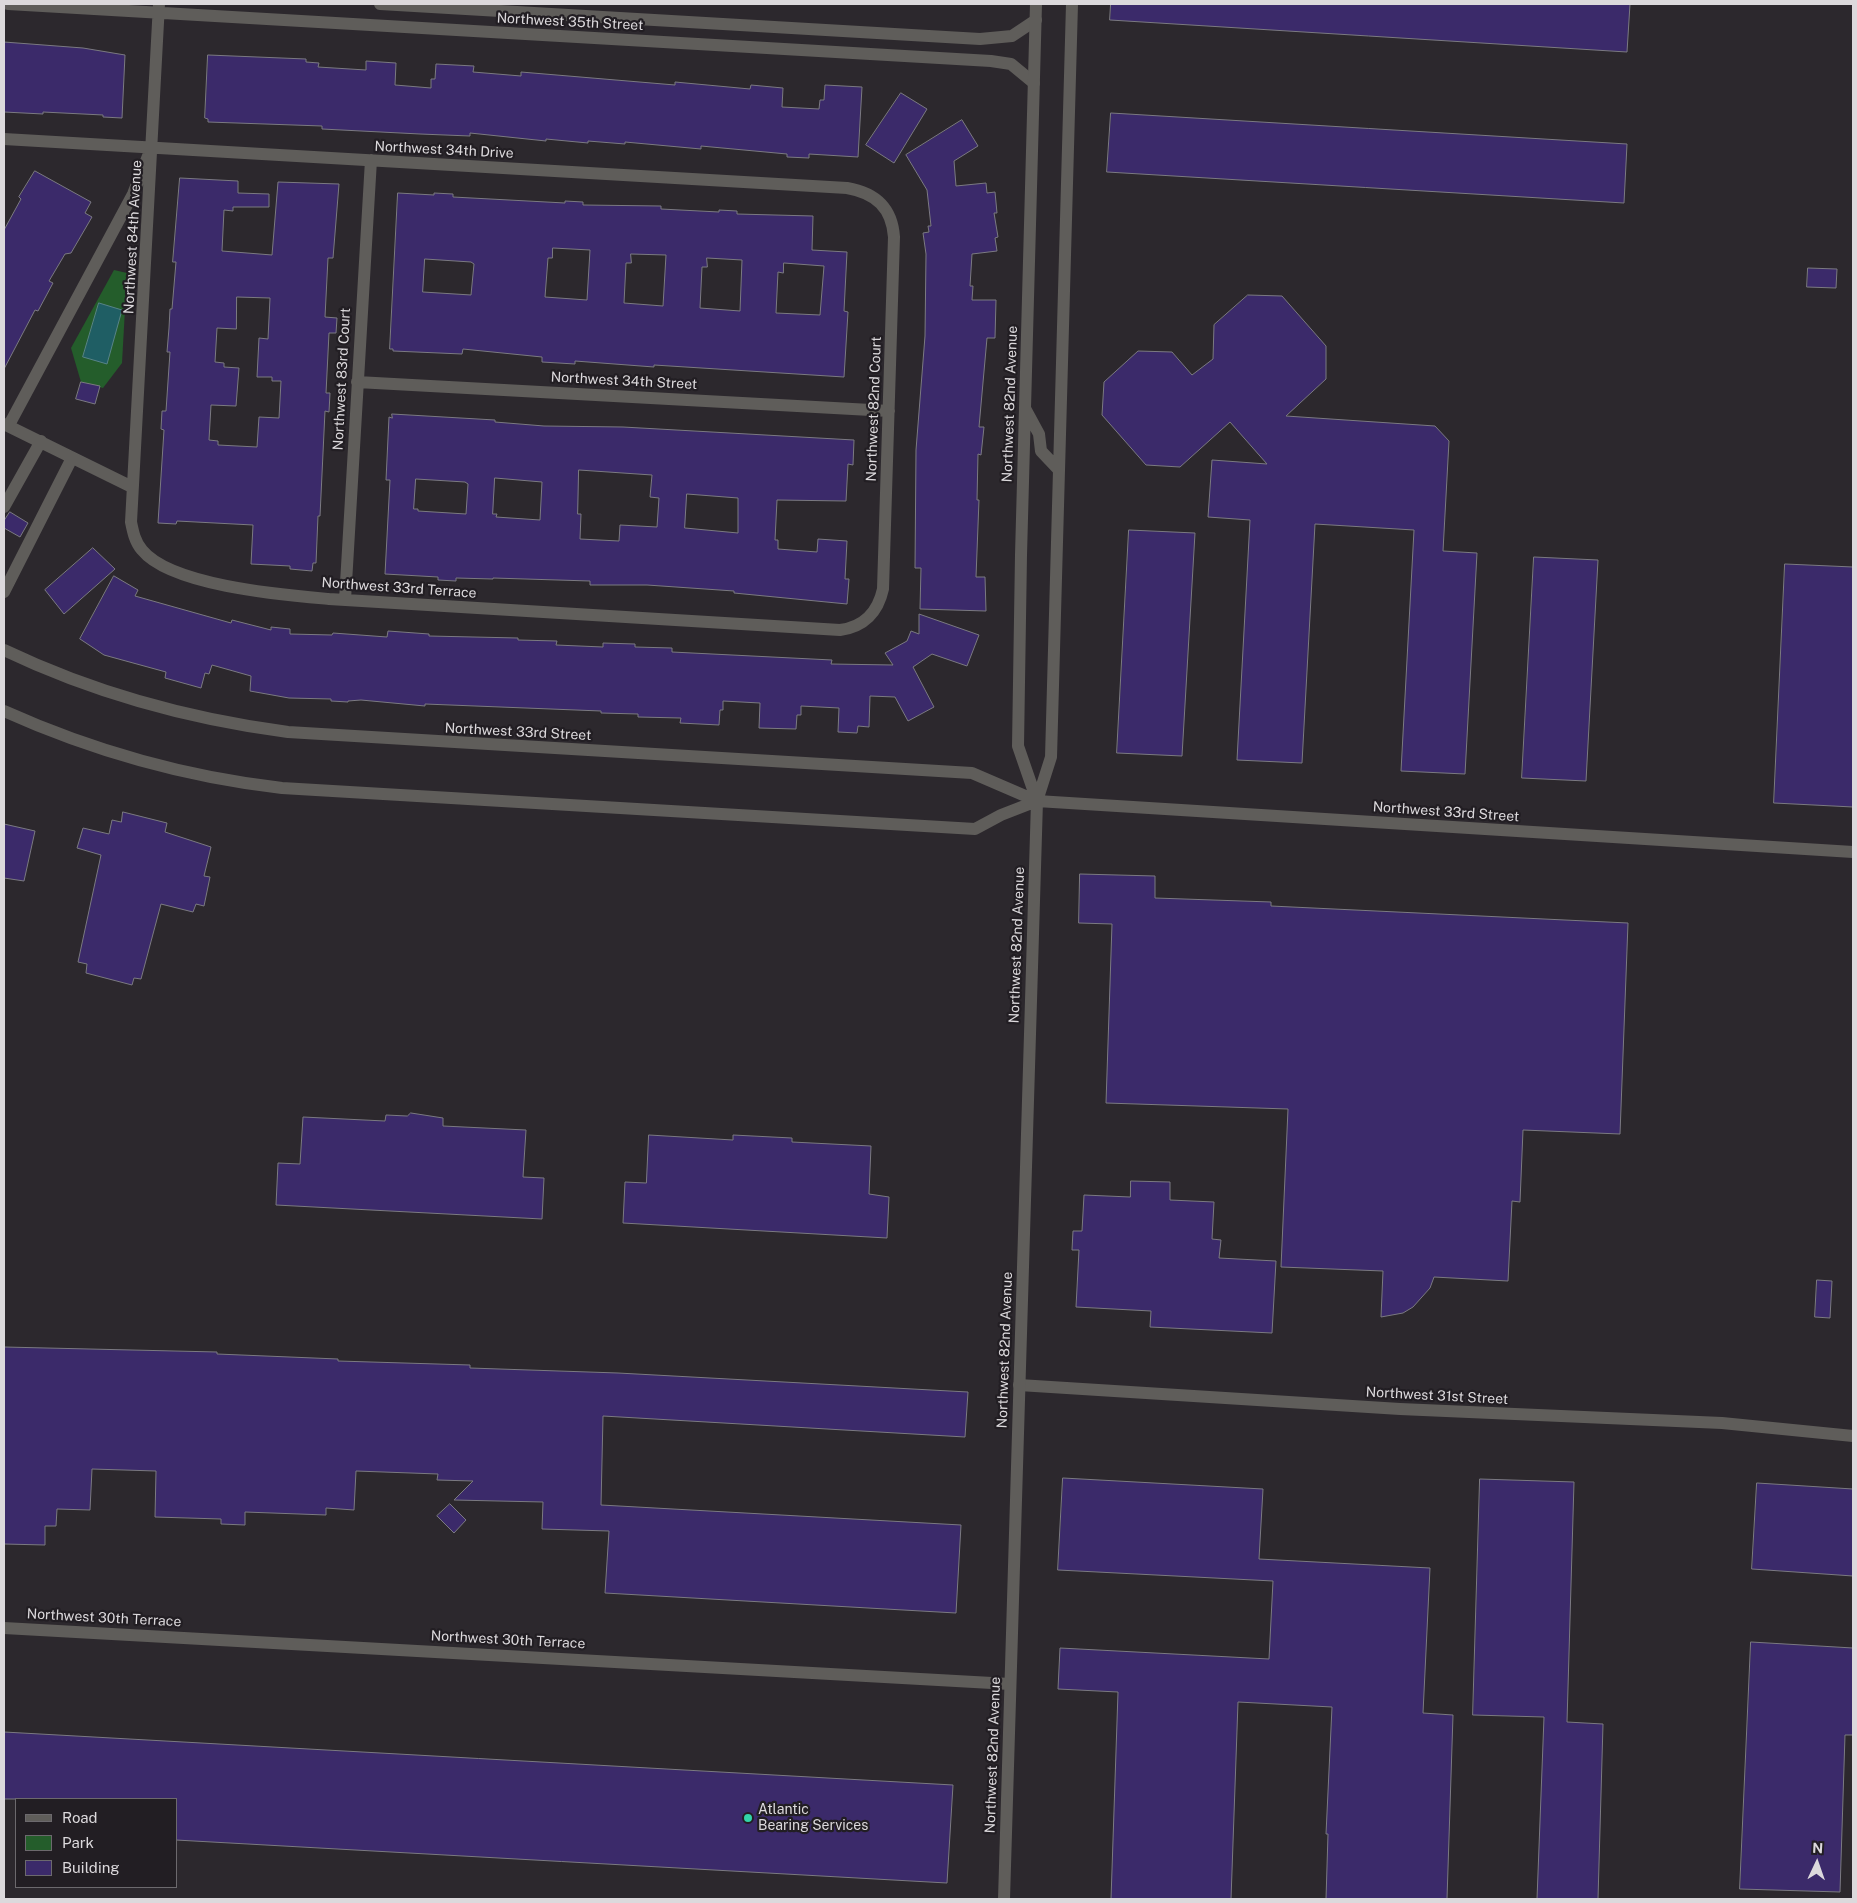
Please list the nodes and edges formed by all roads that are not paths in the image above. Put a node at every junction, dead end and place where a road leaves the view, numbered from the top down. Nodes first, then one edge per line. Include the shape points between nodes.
1 (8, 4) edge
2 (380, 4) edge
3 (1036, 4) edge
4 (1072, 4) edge
5 (465, 6) edge
6 (159, 8) edge
7 (1036, 20) junction
8 (764, 26) junction
9 (463, 30) junction
10 (762, 48) junction
11 (1034, 83) junction
12 (4, 139) edge
13 (151, 149) junction
14 (371, 160) junction
15 (879, 201) joint
16 (357, 382) junction
17 (1025, 408) junction
18 (889, 411) junction
19 (6, 424) edge
20 (41, 441) junction
21 (72, 458) junction
22 (1059, 470) junction
23 (132, 488) junction
24 (4, 507) edge
25 (4, 592) edge
26 (345, 600) junction
27 (869, 618) joint
28 (4, 650) edge
29 (4, 712) edge
30 (1037, 802) junction
31 (1853, 852) edge
32 (1019, 1385) junction
33 (1853, 1436) edge
34 (4, 1628) edge
35 (1010, 1684) junction
36 (1004, 1899) edge

1 - 6 street, Northwest 35th Street
2 - 5 street, Northwest 35th Street
3 - 7 street, Northwest 82nd Avenue
4 - 22 street, Northwest 82nd Avenue
5 - 8 street, Northwest 35th Street
5 - 9 street
6 - 9 street, Northwest 35th Street
6 - 13 street
7 - 8 street, Northwest 35th Street via 1012,36 992,39
7 - 11 street, Northwest 82nd Avenue
8 - 10 street
9 - 10 street, Northwest 35th Street
10 - 11 street, Northwest 35th Street via 992,61 1011,64
11 - 17 street, Northwest 82nd Avenue
12 - 13 street, Northwest 34th Drive
13 - 14 street, Northwest 34th Drive
13 - 19 street, Northwest 84th Avenue via 133,194
13 - 23 street, Northwest 84th Avenue
14 - 15 street, Northwest 34th Drive via 847,188 866,193
14 - 16 street, Northwest 83rd Court
15 - 18 street, Northwest 82nd Court via 892,220 894,237
16 - 18 street, Northwest 34th Street
16 - 26 street, Northwest 83rd Court
17 - 22 street via 1039,434 1041,451
17 - 30 street, Northwest 82nd Avenue via 1018,746
18 - 27 street, Northwest 82nd Court via 883,589
19 - 20 street
20 - 21 street
20 - 24 street
21 - 23 street
21 - 25 street
22 - 30 street, Northwest 82nd Avenue via 1051,757
23 - 26 street, Northwest 33rd Terrace via 131,522 136,542 146,555 161,565 197,579 264,592
26 - 27 street, Northwest 33rd Terrace via 840,630
28 - 30 street, Northwest 33rd Street via 75,681 140,703 245,727 346,737 972,773
29 - 30 street, Northwest 33rd Street via 137,760 202,776 282,788 975,829
30 - 31 street, Northwest 33rd Street
30 - 32 street, Northwest 82nd Avenue
32 - 33 street, Northwest 31st Street via 1400,1409 1714,1423
32 - 35 street, Northwest 82nd Avenue
34 - 35 street, Northwest 30th Terrace
35 - 36 street, Northwest 82nd Avenue

